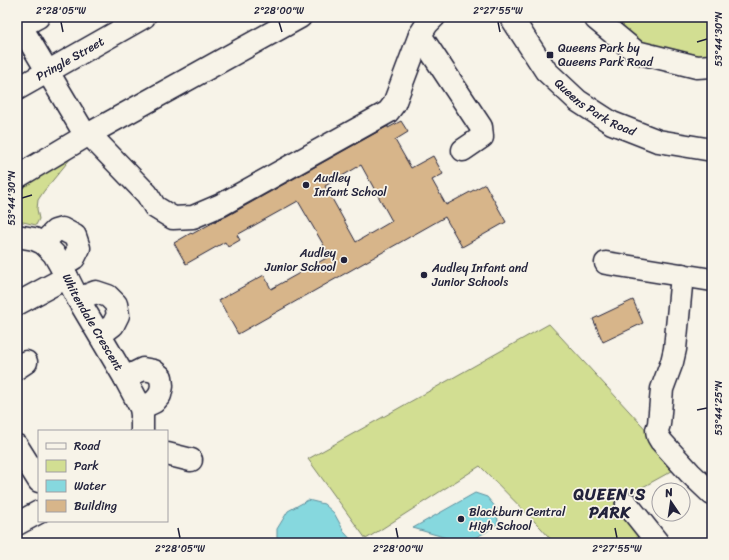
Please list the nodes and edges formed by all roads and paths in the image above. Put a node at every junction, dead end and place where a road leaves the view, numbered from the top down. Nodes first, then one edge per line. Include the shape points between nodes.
1 (144, 17) edge
2 (300, 17) edge
3 (434, 17) edge
4 (511, 17) edge
5 (595, 17) edge
6 (25, 21) edge
7 (420, 36) junction
8 (712, 66) edge
9 (48, 71) junction
10 (17, 89) edge
11 (88, 135) junction
12 (463, 150) dead end
13 (712, 150) edge
14 (17, 177) edge
15 (17, 236) edge
16 (606, 263) dead end
17 (64, 271) junction
18 (682, 275) junction
19 (712, 280) edge
20 (78, 299) junction
21 (17, 304) edge
22 (100, 335) junction
23 (125, 378) junction
24 (141, 408) junction
25 (142, 430) edge
26 (17, 446) edge
27 (168, 454) edge
28 (191, 460) dead end
29 (38, 479) edge
30 (712, 494) edge
31 (627, 504) dead end
32 (38, 513) edge
33 (17, 524) edge
34 (658, 543) edge

1 - 9 street, Pringle Street
2 - 11 street
3 - 7 street
4 - 13 street, Queens Park Road via 546,72 578,101 612,123 658,141
5 - 8 street via 636,52 697,67
6 - 9 street
7 - 11 street via 394,104 388,112 221,205 193,217 173,218 155,207 147,194
7 - 12 street via 481,127 482,137
9 - 10 street, Pringle Street
9 - 11 street
11 - 14 street
15 - 17 street, Whitendale Crescent via 43,243 54,254
16 - 18 street
17 - 20 street, Whitendale Crescent
17 - 21 street
18 - 19 street
18 - 30 street via 675,349 662,389 657,430 658,436 670,451
20 - 22 street, Whitendale Crescent
20 - 22 street via 96,292 108,296 116,304 118,315 113,325
22 - 23 street, Whitendale Crescent
23 - 24 street, Whitendale Crescent
23 - 24 street via 143,369 154,371 161,377 160,395 154,402
24 - 25 street, Whitendale Crescent
26 - 29 street
27 - 28 street
31 - 34 street
32 - 33 street

